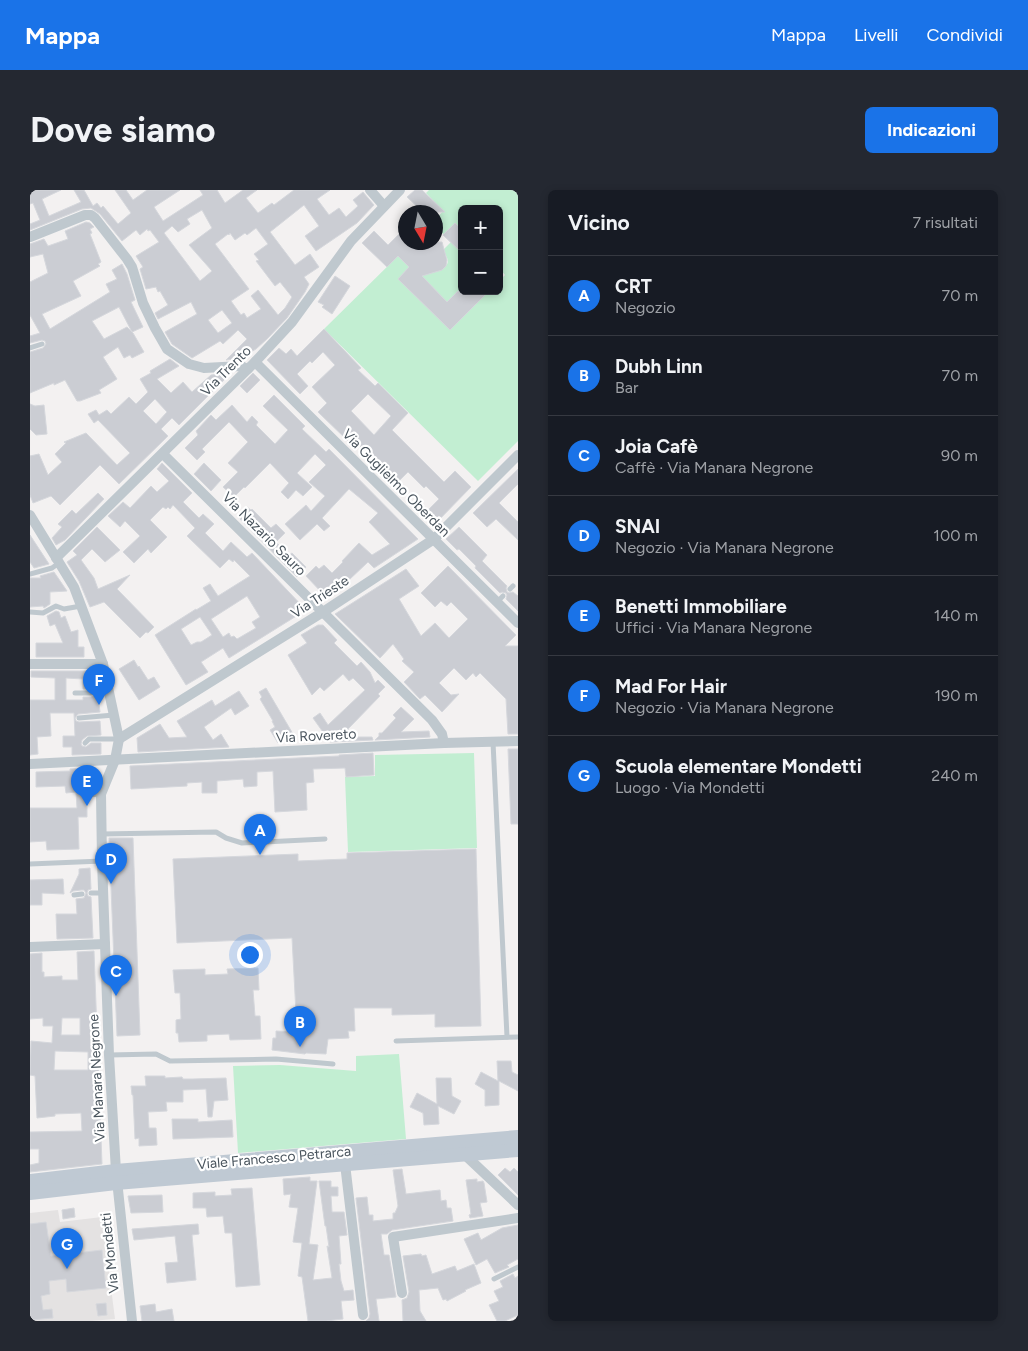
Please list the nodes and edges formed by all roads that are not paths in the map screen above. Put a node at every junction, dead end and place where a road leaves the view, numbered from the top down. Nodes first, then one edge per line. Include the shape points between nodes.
1 (370, 190) edge
2 (400, 190) edge
3 (384, 206) junction
4 (30, 237) edge
5 (42, 344) dead end
6 (30, 348) edge
7 (252, 365) junction
8 (163, 454) junction
9 (518, 455) edge
10 (30, 515) edge
11 (434, 539) junction
12 (58, 561) junction
13 (30, 574) edge
14 (80, 606) junction
15 (30, 612) edge
16 (323, 612) junction
17 (518, 623) edge
18 (30, 664) edge
19 (103, 664) junction
20 (109, 691) junction
21 (98, 692) dead end
22 (75, 693) dead end
23 (91, 693) dead end
24 (114, 715) junction
25 (79, 718) dead end
26 (119, 739) junction
27 (518, 741) edge
28 (493, 742) junction
29 (84, 743) dead end
30 (444, 744) junction
31 (115, 760) junction
32 (30, 764) edge
33 (101, 794) junction
34 (87, 795) dead end
35 (101, 834) junction
36 (325, 839) dead end
37 (102, 861) junction
38 (30, 864) edge
39 (103, 893) junction
40 (82, 894) dead end
41 (91, 894) dead end
42 (74, 895) dead end
43 (105, 944) junction
44 (30, 947) edge
45 (507, 1037) junction
46 (518, 1037) edge
47 (396, 1041) dead end
48 (109, 1055) junction
49 (333, 1064) dead end
50 (518, 1137) edge
51 (518, 1150) edge
52 (464, 1154) junction
53 (345, 1164) junction
54 (116, 1177) junction
55 (30, 1181) edge
56 (30, 1193) edge
57 (518, 1205) edge
58 (518, 1218) edge
59 (518, 1266) edge
60 (494, 1279) dead end
61 (402, 1293) dead end
62 (363, 1315) dead end
63 (132, 1321) edge

1 - 3 street
2 - 3 street, Via Trento
3 - 7 street, Via Trento via 351,241 292,322
4 - 7 street via 91,215 132,267 143,303 167,348 189,364 204,368
5 - 6 lane
7 - 8 street, Via Trento
7 - 11 street, Via Guglielmo Oberdan
8 - 12 street, Via Trento
8 - 16 street, Via Nazario Sauro
9 - 11 street, Via Trieste
10 - 12 street, Via Manara Negrone
11 - 16 street, Via Trieste
11 - 17 street, Via Guglielmo Oberdan via 500,599
12 - 13 lane via 46,570
12 - 14 street, Via Manara Negrone via 74,587
14 - 15 lane via 56,606 43,613
14 - 19 street, Via Manara Negrone
16 - 26 street, Via Trieste
16 - 30 street, Via Nazario Sauro via 432,720 442,734
18 - 19 street
19 - 20 street, Via Manara Negrone
20 - 21 lane
20 - 24 street, Via Manara Negrone
22 - 23 lane
24 - 25 lane
24 - 26 street, Via Manara Negrone
26 - 29 lane via 89,739
26 - 31 street, Via Manara Negrone
27 - 28 street, Via Rovereto
28 - 30 street, Via Rovereto
28 - 45 lane
30 - 31 street, Via Rovereto
31 - 32 street, Via Rovereto
31 - 33 street, Via Manara Negrone
33 - 34 lane
33 - 35 street, Via Manara Negrone
35 - 36 lane via 216,832 242,843
35 - 37 street, Via Manara Negrone
37 - 38 lane
37 - 39 street, Via Manara Negrone
39 - 41 lane
39 - 43 street, Via Manara Negrone
40 - 42 lane
43 - 44 street
43 - 48 street, Via Manara Negrone
45 - 46 lane
45 - 47 lane
48 - 49 lane via 156,1054 170,1062 276,1059
48 - 54 street, Via Manara Negrone
50 - 54 main road, Viale Francesco Petrarca
51 - 52 main road, Viale Francesco Petrarca
52 - 53 main road, Viale Francesco Petrarca
52 - 57 street
53 - 54 main road, Viale Francesco Petrarca
53 - 62 street
54 - 55 main road, Viale Francesco Petrarca
54 - 56 main road, Viale Francesco Petrarca
54 - 63 street, Via Mondetti
58 - 61 street via 393,1237
59 - 60 lane

